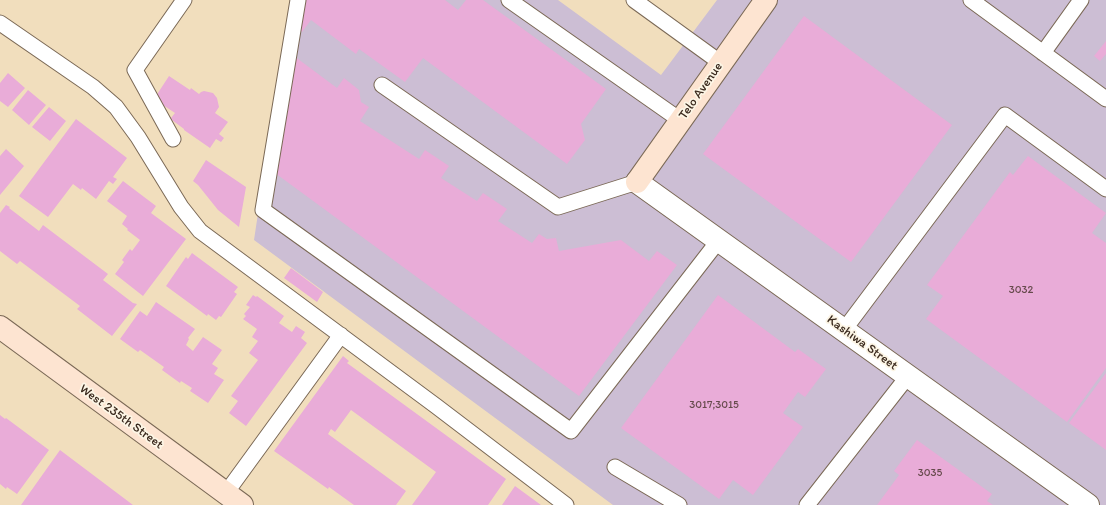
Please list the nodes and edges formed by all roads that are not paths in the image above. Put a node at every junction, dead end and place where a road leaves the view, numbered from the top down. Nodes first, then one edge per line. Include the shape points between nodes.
1 (184, 0) edge
2 (298, 0) edge
3 (509, 0) edge
4 (634, 0) edge
5 (766, 0) edge
6 (971, 0) edge
7 (1081, 0) edge
8 (0, 23) edge
9 (1043, 53) junction
10 (721, 63) junction
11 (382, 85) dead end
12 (1106, 99) edge
13 (680, 120) junction
14 (173, 139) dead end
15 (637, 182) junction
16 (1106, 189) edge
17 (718, 240) junction
18 (0, 327) edge
19 (844, 330) junction
20 (341, 335) junction
21 (908, 376) junction
22 (615, 467) dead end
23 (234, 499) edge
24 (566, 505) edge
25 (679, 505) edge
26 (807, 505) edge
27 (1088, 505) edge

1 - 14 lane via 135,70
2 - 17 lane via 263,210 572,431
3 - 13 lane
4 - 10 lane
5 - 10 street, Telo Avenue
6 - 9 lane
7 - 9 lane
8 - 20 lane via 93,87 116,107 138,137 181,208 200,230
9 - 12 lane
10 - 13 street, Telo Avenue
11 - 15 lane via 558,207
13 - 15 street, Telo Avenue
15 - 17 street, Kashiwa Street
16 - 19 lane via 1005,115
17 - 19 street, Kashiwa Street
18 - 23 street, West 235th Street
19 - 21 street, Kashiwa Street
20 - 23 lane
20 - 24 lane
21 - 26 lane
21 - 27 street, Kashiwa Street
22 - 25 lane

